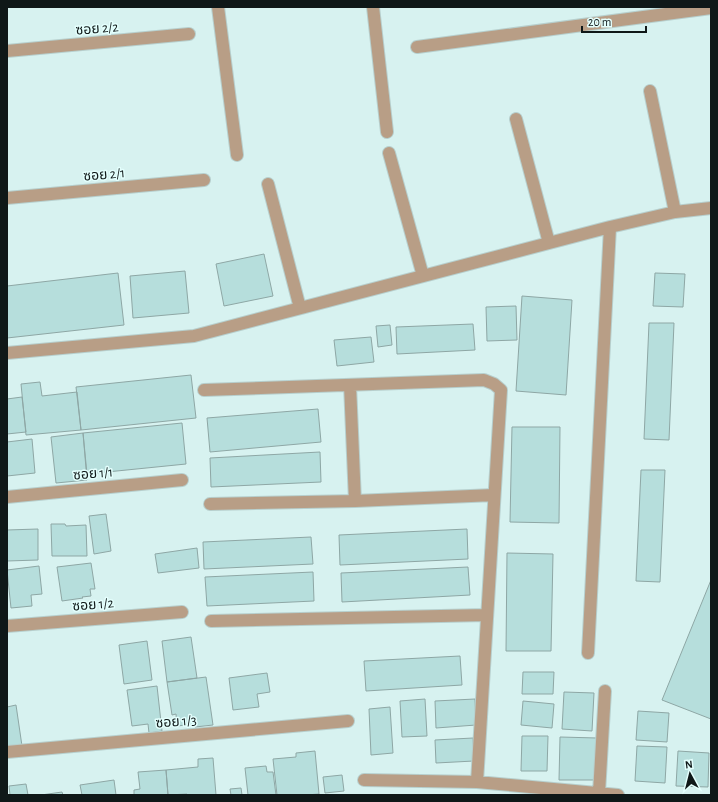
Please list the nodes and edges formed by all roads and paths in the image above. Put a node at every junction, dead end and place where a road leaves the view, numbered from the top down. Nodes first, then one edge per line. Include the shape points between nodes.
1 (218, 7) edge
2 (373, 7) edge
3 (711, 8) edge
4 (189, 34) dead end
5 (417, 47) dead end
6 (7, 51) edge
7 (650, 91) dead end
8 (516, 119) dead end
9 (387, 132) dead end
10 (389, 153) dead end
11 (237, 155) dead end
12 (204, 180) dead end
13 (268, 184) dead end
14 (7, 198) edge
15 (711, 208) edge
16 (676, 212) junction
17 (610, 227) junction
18 (549, 243) junction
19 (423, 276) junction
20 (300, 308) junction
21 (7, 353) edge
22 (350, 385) junction
23 (204, 390) dead end
24 (182, 480) dead end
25 (494, 495) junction
26 (7, 497) edge
27 (355, 501) junction
28 (210, 504) dead end
29 (182, 612) dead end
30 (487, 615) junction
31 (211, 622) dead end
32 (7, 626) edge
33 (588, 653) dead end
34 (605, 691) dead end
35 (348, 721) dead end
36 (7, 752) edge
37 (364, 780) dead end
38 (477, 782) junction
39 (599, 793) junction
40 (618, 795) edge

1 - 11 street
2 - 9 street
3 - 5 street
4 - 6 street, ซอย 2/2
7 - 16 street
8 - 18 street
10 - 19 street
12 - 14 street, ซอย 2/1
13 - 20 street
15 - 16 street
16 - 17 street
17 - 18 street
17 - 33 street
18 - 19 street
19 - 20 street
20 - 21 street via 194,336
22 - 23 street
22 - 25 street via 484,380 494,384 501,390
22 - 27 street
24 - 26 street, ซอย 1/1
25 - 27 street
25 - 30 street
27 - 28 street
29 - 32 street, ซอย 1/2
30 - 31 street
30 - 38 street
34 - 39 street
35 - 36 street, ซอย 1/3
37 - 38 street
38 - 39 street
39 - 40 street

